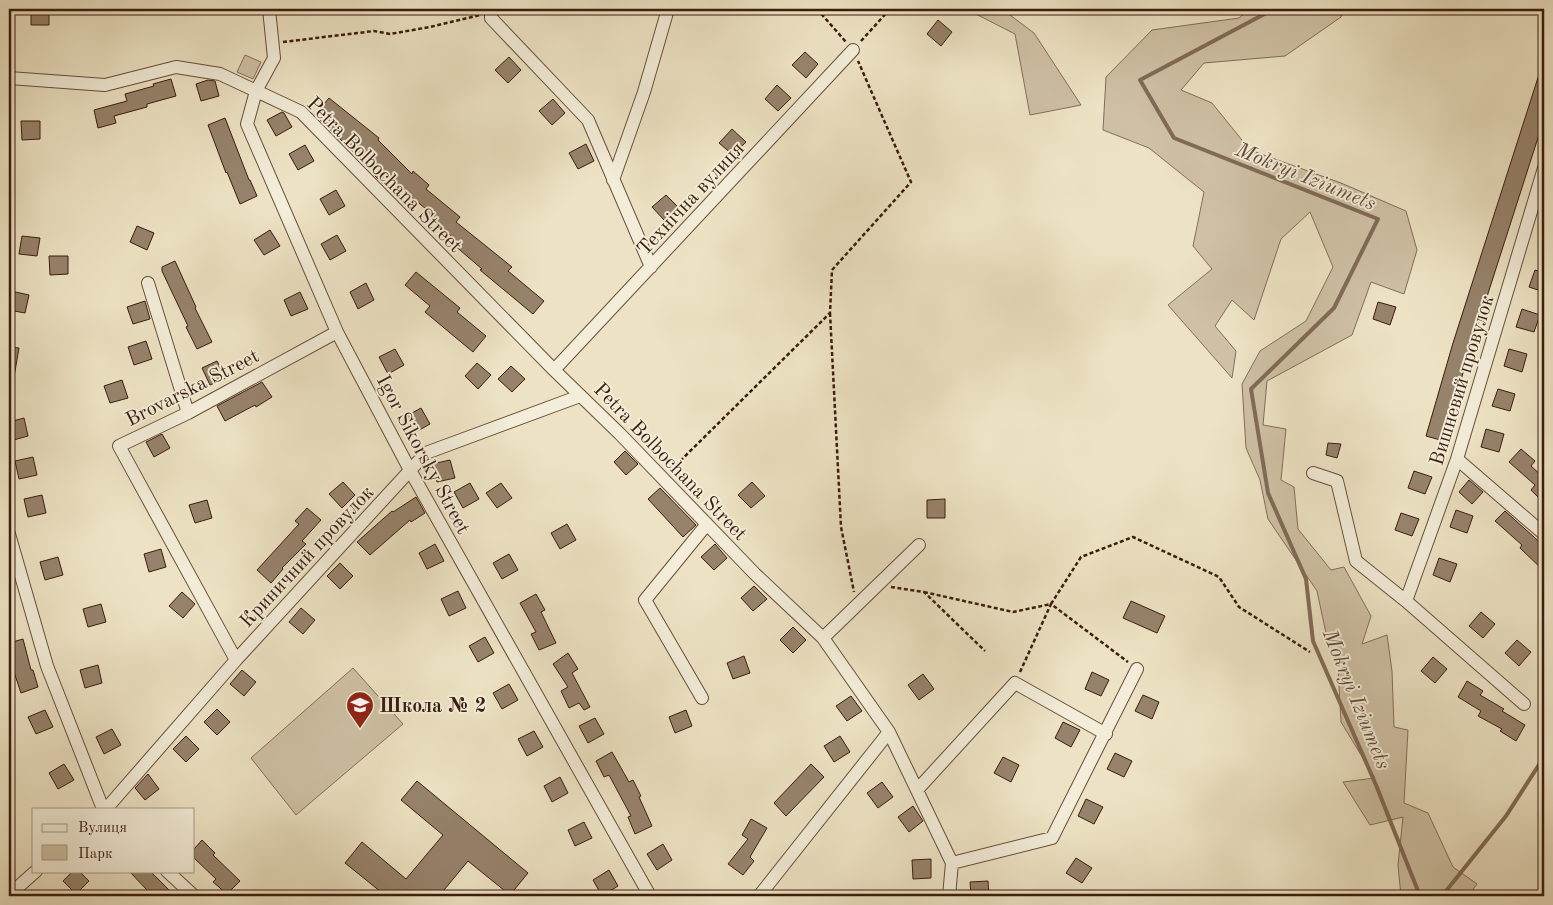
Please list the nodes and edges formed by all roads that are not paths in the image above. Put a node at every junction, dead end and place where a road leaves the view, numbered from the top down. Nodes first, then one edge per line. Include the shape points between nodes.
1 (269, 9) edge
2 (668, 9) edge
3 (491, 13) edge
4 (853, 50) road end
5 (9, 78) edge
6 (256, 91) junction
7 (1544, 168) edge
8 (613, 180) junction
9 (651, 267) junction
10 (148, 283) dead end
11 (337, 332) junction
12 (554, 370) junction
13 (580, 396) junction
14 (188, 413) junction
15 (1457, 459) junction
16 (411, 472) junction
17 (1313, 473) dead end
18 (707, 524) junction
19 (1544, 534) edge
20 (9, 535) edge
21 (919, 545) dead end
22 (1406, 601) junction
23 (823, 638) junction
24 (236, 660) junction
25 (1138, 669) road end
26 (702, 698) dead end
27 (1524, 704) dead end
28 (889, 732) junction
29 (1106, 734) junction
30 (917, 790) junction
31 (105, 808) edge
32 (106, 808) edge
33 (952, 863) junction
34 (35, 872) edge
35 (168, 872) edge
36 (9, 895) edge
37 (194, 896) edge
38 (650, 896) edge
39 (758, 896) edge
40 (949, 896) edge

1 - 6 street, Igor Sikorsky Street via 274,58
2 - 8 street via 644,92
3 - 8 street via 588,120
4 - 9 street, Технічна вулиця
5 - 6 street, Petra Bolbochana Street via 104,86 176,67 220,74
6 - 11 street, Igor Sikorsky Street via 246,124
6 - 12 street, Petra Bolbochana Street via 301,112
7 - 15 street, Вишневий провулок
8 - 9 street
9 - 12 street, Технічна вулиця
10 - 14 street
11 - 14 street, Brovarska Street
11 - 16 street, Igor Sikorsky Street
12 - 13 street, Petra Bolbochana Street
13 - 16 street, Криничний провулок via 426,453
13 - 18 street, Petra Bolbochana Street
14 - 24 street, Brovarska Street via 119,446
15 - 19 street
15 - 22 street, Вишневий провулок
16 - 24 street, Криничний провулок
16 - 38 street, Igor Sikorsky Street
17 - 22 street via 1337,481 1356,561
18 - 23 street, Petra Bolbochana Street
18 - 26 street via 645,600
20 - 31 street via 47,666
21 - 23 street
22 - 27 street
23 - 28 street, Petra Bolbochana Street
24 - 32 street, Криничний провулок
25 - 29 street
28 - 30 street, Petra Bolbochana Street
28 - 39 street
29 - 30 street via 1015,683
29 - 33 street via 1052,838
30 - 33 street, Petra Bolbochana Street
33 - 40 street
34 - 36 street
35 - 37 street

